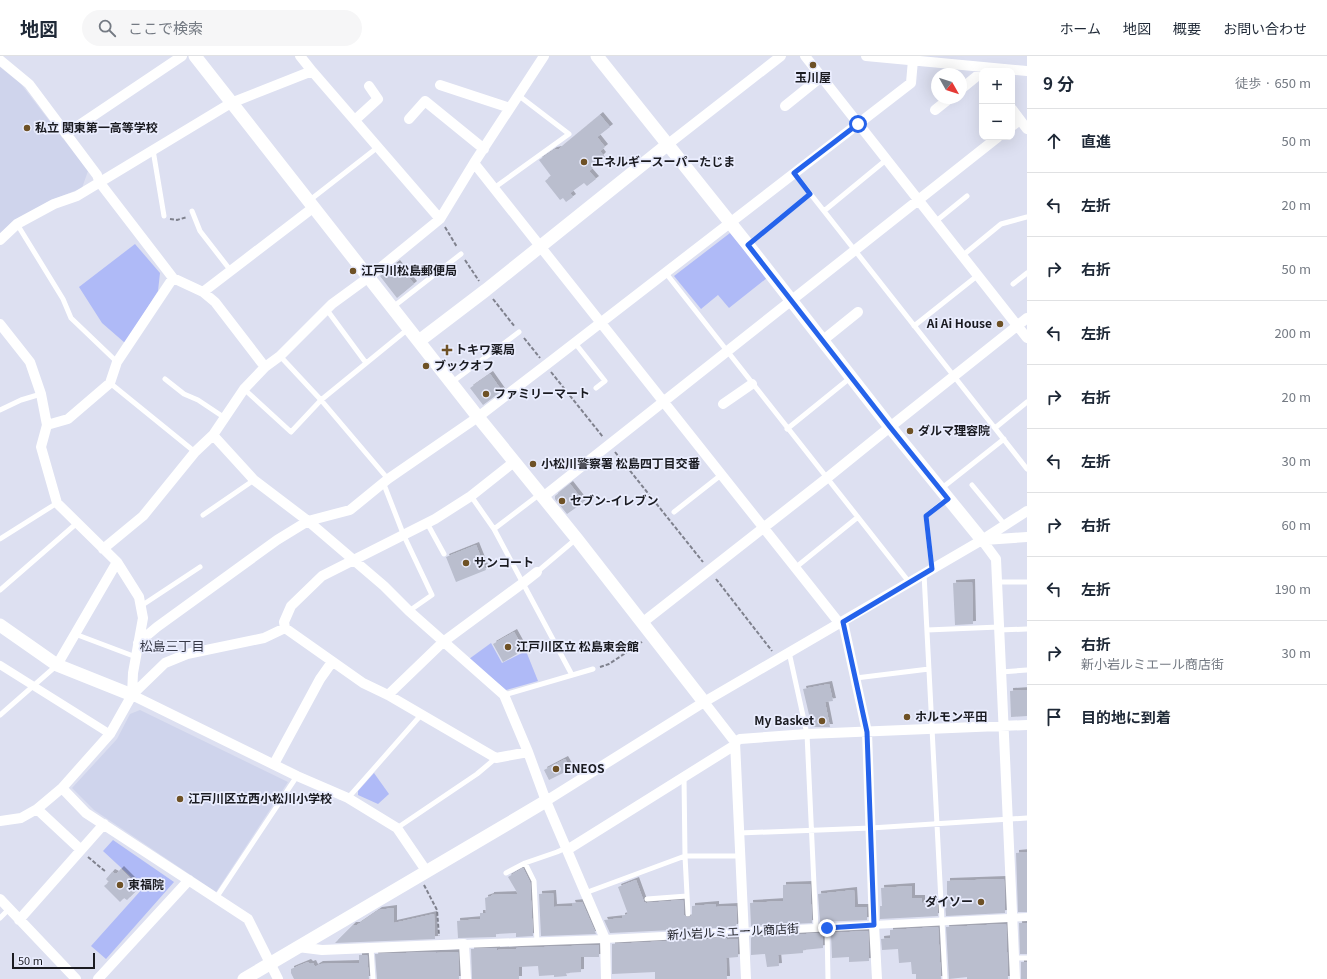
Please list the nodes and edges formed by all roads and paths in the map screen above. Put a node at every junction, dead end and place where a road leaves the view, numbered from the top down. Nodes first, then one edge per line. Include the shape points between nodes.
1 (6, 56) edge
2 (182, 56) edge
3 (195, 56) edge
4 (300, 56) edge
5 (544, 56) edge
6 (597, 56) edge
7 (781, 56) edge
8 (805, 56) edge
9 (866, 56) edge
10 (991, 56) edge
11 (913, 60) junction
12 (0, 61) edge
13 (987, 68) edge
14 (979, 69) edge
15 (312, 71) junction
16 (1015, 71) edge
17 (1027, 71) edge
18 (979, 75) edge
19 (821, 77) junction
20 (967, 84) edge
21 (440, 85) dead end
22 (369, 86) dead end
23 (518, 95) junction
24 (231, 103) junction
25 (942, 104) edge
26 (785, 106) dead end
27 (510, 108) junction
28 (935, 110) dead end
29 (355, 120) junction
30 (409, 120) dead end
31 (1016, 123) edge
32 (858, 124) junction
33 (1027, 129) edge
34 (66, 134) junction
35 (994, 140) edge
36 (667, 145) junction
37 (378, 147) junction
38 (484, 149) junction
39 (153, 150) junction
40 (886, 160) junction
41 (474, 163) junction
42 (794, 173) junction
43 (100, 183) junction
44 (494, 188) junction
45 (810, 194) junction
46 (967, 196) dead end
47 (918, 200) junction
48 (311, 204) junction
49 (824, 211) junction
50 (193, 213) joint
51 (164, 216) joint
52 (1027, 217) edge
53 (440, 219) junction
54 (730, 222) junction
55 (935, 222) junction
56 (17, 224) junction
57 (0, 240) edge
58 (748, 245) junction
59 (540, 246) junction
60 (855, 251) junction
61 (461, 254) dead end
62 (962, 256) junction
63 (231, 271) junction
64 (665, 272) junction
65 (1027, 273) edge
66 (977, 276) junction
67 (369, 277) junction
68 (172, 278) junction
69 (1013, 284) dead end
70 (203, 292) junction
71 (791, 301) junction
72 (392, 307) junction
73 (327, 310) junction
74 (858, 312) dead end
75 (1027, 318) edge
76 (601, 323) junction
77 (914, 326) junction
78 (1017, 326) junction
79 (1, 328) edge
80 (409, 329) junction
81 (519, 332) dead end
82 (1027, 338) edge
83 (419, 341) junction
84 (822, 341) junction
85 (575, 343) junction
86 (727, 352) junction
87 (280, 356) junction
88 (117, 362) junction
89 (366, 363) junction
90 (265, 367) junction
91 (954, 376) junction
92 (851, 377) junction
93 (165, 379) dead end
94 (110, 383) junction
95 (452, 383) junction
96 (752, 384) junction
97 (596, 388) dead end
98 (244, 390) junction
99 (41, 394) junction
100 (321, 400) junction
101 (664, 402) junction
102 (1027, 402) edge
103 (723, 404) dead end
104 (0, 410) edge
105 (478, 417) junction
106 (224, 418) junction
107 (47, 424) junction
108 (890, 427) junction
109 (788, 428) junction
110 (994, 428) junction
111 (213, 435) junction
112 (1004, 439) junction
113 (196, 452) junction
114 (514, 462) junction
115 (1027, 469) edge
116 (722, 475) junction
117 (827, 478) junction
118 (254, 480) junction
119 (385, 481) junction
120 (972, 485) dead end
121 (944, 494) junction
122 (542, 495) junction
123 (471, 496) junction
124 (57, 503) junction
125 (1027, 511) edge
126 (674, 512) dead end
127 (203, 515) dead end
128 (858, 517) junction
129 (308, 522) junction
130 (77, 523) junction
131 (427, 524) junction
132 (1006, 525) junction
133 (763, 528) junction
134 (494, 529) junction
135 (404, 536) junction
136 (1027, 537) edge
137 (0, 539) edge
138 (577, 539) junction
139 (982, 540) junction
140 (103, 549) junction
141 (444, 554) dead end
142 (353, 560) junction
143 (117, 562) junction
144 (200, 567) dead end
145 (795, 568) junction
146 (928, 571) junction
147 (537, 572) joint
148 (909, 582) junction
149 (997, 582) junction
150 (1027, 582) edge
151 (523, 583) junction
152 (0, 590) edge
153 (141, 606) junction
154 (409, 611) junction
155 (642, 623) junction
156 (842, 623) junction
157 (0, 625) edge
158 (286, 628) junction
159 (999, 628) junction
160 (1027, 628) edge
161 (927, 630) junction
162 (75, 634) junction
163 (652, 636) junction
164 (443, 642) junction
165 (138, 643) junction
166 (789, 652) junction
167 (136, 657) junction
168 (332, 662) junction
169 (0, 665) edge
170 (57, 665) junction
171 (930, 668) junction
172 (593, 670) joint
173 (1027, 670) edge
174 (1001, 672) junction
175 (572, 675) junction
176 (856, 678) junction
177 (34, 686) junction
178 (132, 695) junction
179 (388, 695) junction
180 (504, 696) junction
181 (704, 702) junction
182 (0, 715) edge
183 (421, 715) junction
184 (1027, 725) edge
185 (1003, 726) junction
186 (933, 729) junction
187 (867, 732) junction
188 (110, 734) junction
189 (807, 734) junction
190 (735, 744) junction
191 (528, 752) junction
192 (496, 758) junction
193 (274, 764) junction
194 (297, 776) junction
195 (684, 777) junction
196 (62, 788) junction
197 (348, 798) junction
198 (546, 801) junction
199 (37, 809) junction
200 (1027, 818) edge
201 (1008, 819) junction
202 (0, 821) edge
203 (104, 824) junction
204 (937, 824) junction
205 (397, 828) junction
206 (871, 828) junction
207 (812, 830) junction
208 (739, 833) junction
209 (566, 849) junction
210 (83, 852) junction
211 (685, 856) junction
212 (740, 856) junction
213 (525, 863) junction
214 (106, 872) dead end
215 (506, 873) dead end
216 (424, 874) junction
217 (189, 880) junction
218 (585, 893) junction
219 (687, 896) junction
220 (216, 898) junction
221 (647, 899) dead end
222 (0, 900) edge
223 (9, 909) junction
224 (688, 914) dead end
225 (1027, 917) edge
226 (0, 918) edge
227 (1012, 918) junction
228 (19, 920) junction
229 (942, 921) junction
230 (874, 925) junction
231 (816, 928) junction
232 (827, 928) junction
233 (744, 932) junction
234 (605, 939) junction
235 (537, 942) junction
236 (464, 944) junction
237 (440, 945) junction
238 (298, 947) junction
239 (371, 948) junction
240 (1014, 958) junction
241 (1027, 958) edge
242 (271, 963) junction
243 (73, 978) edge
244 (98, 979) edge
245 (244, 979) edge
246 (278, 979) edge
247 (373, 979) edge
248 (466, 979) edge
249 (606, 979) edge
250 (746, 979) edge
251 (828, 979) edge
252 (877, 979) edge
253 (945, 979) edge
254 (1015, 979) edge

1 - 12 lane
2 - 34 street
3 - 24 street
4 - 15 street
5 - 23 street
6 - 36 street
7 - 36 street
8 - 19 street
9 - 11 street
10 - 13 street
11 - 14 street
11 - 32 street via 911,82
12 - 34 street via 29,84
15 - 24 street
15 - 29 street
16 - 17 street
18 - 20 street
19 - 26 street
19 - 32 street
21 - 27 street
22 - 29 street via 378,98
23 - 27 street
23 - 44 lane via 569,134
24 - 39 street
24 - 48 street
25 - 28 street
27 - 38 street
29 - 37 street
30 - 38 street via 425,101
31 - 33 street
32 - 40 street
32 - 42 street
34 - 43 street via 97,175
35 - 47 street
36 - 54 street
36 - 59 street
37 - 48 lane
37 - 53 street
38 - 41 street
39 - 43 street
39 - 51 lane
40 - 47 street
40 - 49 lane
41 - 44 street
41 - 53 street
42 - 45 lane
42 - 54 street
43 - 56 street
43 - 68 street
44 - 59 street
45 - 49 lane
45 - 58 lane
46 - 55 lane
47 - 55 street
47 - 60 street
48 - 63 street
48 - 67 street
49 - 60 lane
50 - 51 path via 178,220
50 - 63 lane via 200,231
52 - 62 lane via 1001,224
53 - 67 street
54 - 58 street
54 - 64 street
55 - 62 street
56 - 57 street
56 - 88 lane via 63,299 71,318
58 - 71 street
59 - 76 street
59 - 83 street
60 - 71 street
60 - 77 lane
61 - 72 lane
62 - 66 street
63 - 70 street
64 - 76 street
64 - 86 lane
65 - 69 lane
66 - 77 lane
66 - 78 street
67 - 72 street
67 - 73 street
68 - 70 street
68 - 88 street
70 - 90 street via 215,302
71 - 84 street
71 - 86 street
72 - 80 street
73 - 87 street
73 - 89 lane
74 - 84 street
75 - 78 street
76 - 85 street
76 - 101 street
77 - 91 lane
78 - 82 street
78 - 91 street
79 - 99 street via 30,362
80 - 83 street
80 - 89 lane
81 - 95 lane
83 - 95 street
84 - 92 street
85 - 97 lane via 605,381
85 - 105 street
86 - 96 lane
86 - 101 street
87 - 90 street
87 - 100 lane
88 - 94 street
89 - 100 lane
90 - 98 street
91 - 108 street
91 - 110 lane
92 - 108 street
92 - 109 lane
93 - 106 lane via 184,394 198,400
94 - 107 street via 68,419
94 - 113 lane
95 - 105 street
96 - 103 street
96 - 109 lane
98 - 100 lane via 291,432
98 - 106 street
99 - 104 lane
99 - 107 street
100 - 119 lane
101 - 116 street
101 - 122 street
102 - 110 lane
105 - 114 street
105 - 119 street
106 - 111 street
107 - 124 street via 41,447
108 - 117 street
108 - 121 street
109 - 117 lane
110 - 112 lane
111 - 113 street
111 - 118 street
112 - 115 lane
112 - 121 lane
113 - 140 street via 143,516
114 - 122 street
114 - 123 street
116 - 126 lane
116 - 133 street
117 - 128 lane
117 - 133 street
118 - 127 lane
118 - 129 street
119 - 129 street via 350,510
119 - 135 lane
120 - 132 lane
121 - 139 street
121 - 146 lane via 926,516
122 - 134 lane
122 - 138 street
123 - 131 street
123 - 134 lane
124 - 130 street
124 - 137 lane
125 - 132 street
128 - 145 lane
128 - 148 lane
129 - 142 street
129 - 165 street via 277,540
130 - 140 street
130 - 152 lane
131 - 135 street
131 - 141 lane
132 - 139 street
133 - 145 street
133 - 155 street
134 - 151 lane
135 - 142 street
135 - 154 lane via 432,595
136 - 139 street
138 - 147 lane
138 - 155 street
139 - 146 street
139 - 149 street via 996,558
140 - 143 street
142 - 154 street
142 - 158 street via 322,576 291,606 284,622
143 - 153 street via 139,597
143 - 162 street
144 - 153 lane
145 - 156 street
146 - 148 street
146 - 161 lane
147 - 151 street
148 - 156 street
149 - 150 lane
149 - 159 street
151 - 164 street
151 - 175 lane
153 - 165 street via 143,618
154 - 164 street
155 - 163 street
156 - 166 street
156 - 176 street
157 - 170 street
158 - 168 street
158 - 178 street via 264,638 187,654 165,663
159 - 160 lane
159 - 161 lane
159 - 174 street
161 - 171 lane
162 - 167 lane
162 - 170 street
163 - 172 path via 609,664
163 - 181 street
164 - 179 street
164 - 180 street
165 - 167 street
166 - 181 street
166 - 189 lane
167 - 178 street
168 - 179 street via 363,683
168 - 193 street via 320,679
169 - 177 street
170 - 177 lane
170 - 178 street
171 - 176 lane
171 - 186 lane
172 - 175 lane
173 - 174 lane
174 - 185 street
175 - 180 lane
176 - 187 street
177 - 182 lane
177 - 188 street
178 - 188 street
178 - 193 street
179 - 183 street
180 - 191 street
181 - 190 street
181 - 198 street
183 - 192 street
183 - 197 lane
184 - 185 street
185 - 186 street
185 - 201 street
186 - 187 street
186 - 204 lane
187 - 189 street
187 - 206 street
188 - 196 street
189 - 190 street via 740,739
189 - 207 lane
190 - 195 street
190 - 208 street
191 - 192 street
191 - 198 street
192 - 205 lane via 477,774
193 - 194 street
194 - 197 street
194 - 220 lane
195 - 209 street
195 - 211 lane
196 - 199 street
196 - 203 street via 86,813
197 - 205 street
198 - 209 street
198 - 216 street
199 - 202 street via 21,818
199 - 210 street
200 - 201 lane
201 - 204 lane
201 - 227 street
203 - 210 street
203 - 217 street
204 - 206 lane
204 - 229 lane
205 - 216 street
206 - 207 lane
206 - 230 street
207 - 208 lane
207 - 231 lane
208 - 212 street
209 - 213 lane
209 - 218 street
210 - 214 path
210 - 228 street
211 - 212 lane
211 - 218 lane
211 - 219 lane
212 - 233 street
213 - 215 lane
213 - 235 lane via 534,881
216 - 237 path via 437,910
216 - 238 street
217 - 220 street
217 - 244 street
218 - 234 street
219 - 221 lane
219 - 224 lane
220 - 242 street via 248,918
222 - 223 street
223 - 226 lane
223 - 228 street
225 - 227 street, 新小岩ルミエール商店街
227 - 229 street, 新小岩ルミエール商店街
227 - 240 street
228 - 243 street
229 - 230 street, 新小岩ルミエール商店街
229 - 253 lane
230 - 232 street, 新小岩ルミエール商店街
230 - 252 street
231 - 232 street, 新小岩ルミエール商店街
231 - 233 street, 新小岩ルミエール商店街
232 - 251 lane
233 - 234 street, 新小岩ルミエール商店街
233 - 250 street
234 - 235 street, 新小岩ルミエール商店街
234 - 249 street
235 - 236 street, 新小岩ルミエール商店街
236 - 237 street
236 - 248 street
237 - 239 street
238 - 239 street via 322,950
238 - 242 street
239 - 247 lane
240 - 241 lane
240 - 254 street
242 - 245 street
242 - 246 street

